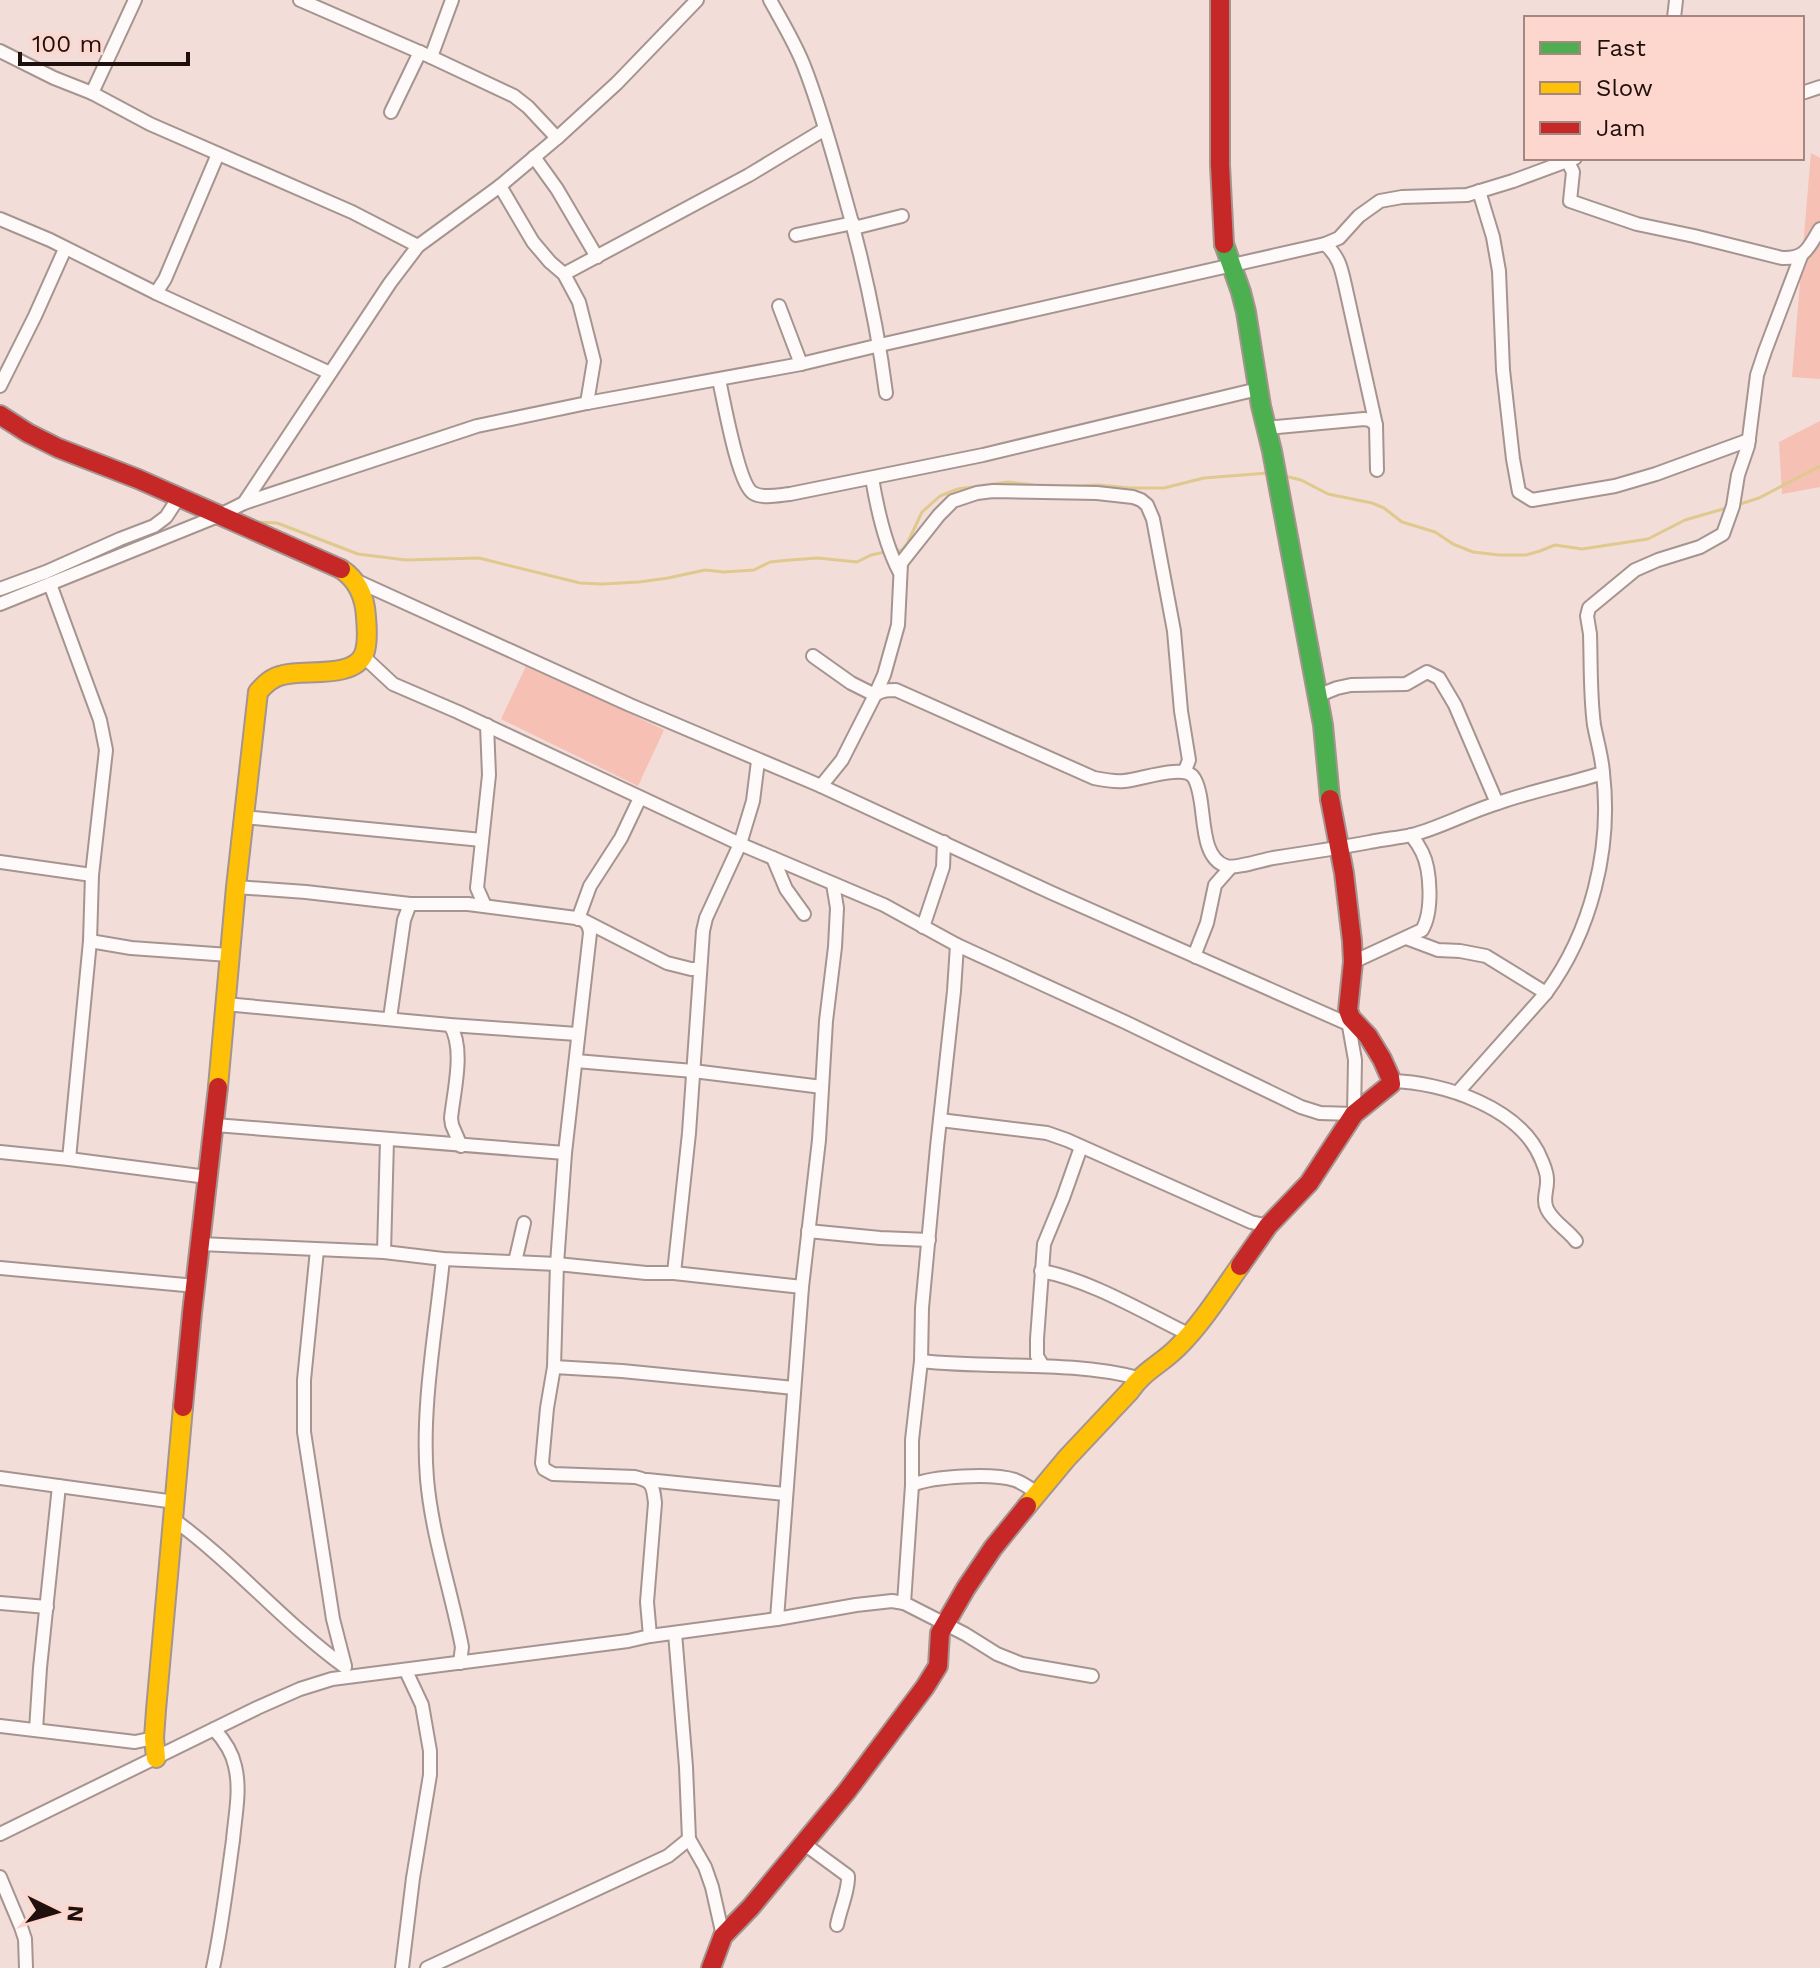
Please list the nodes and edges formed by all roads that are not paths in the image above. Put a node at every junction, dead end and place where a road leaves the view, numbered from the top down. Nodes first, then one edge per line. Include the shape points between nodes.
1 (135, 0) edge
2 (300, 0) edge
3 (452, 0) edge
4 (697, 0) edge
5 (770, 0) edge
6 (1220, 0) edge
7 (0, 51) edge
8 (426, 55) junction
9 (92, 93) junction
10 (391, 112) dead end
11 (825, 129) junction
12 (557, 138) junction
13 (218, 154) junction
14 (534, 157) junction
15 (1568, 160) edge
16 (1571, 160) edge
17 (500, 186) junction
18 (1479, 191) junction
19 (902, 216) dead end
20 (0, 219) edge
21 (853, 225) junction
22 (1820, 229) edge
23 (796, 235) dead end
24 (1325, 244) junction
25 (418, 246) junction
26 (65, 249) junction
27 (1801, 256) junction
28 (597, 257) junction
29 (1231, 265) junction
30 (564, 274) junction
31 (156, 293) junction
32 (779, 306) dead end
33 (880, 345) junction
34 (801, 364) junction
35 (330, 373) junction
36 (719, 380) junction
37 (0, 386) edge
38 (1258, 389) junction
39 (886, 393) dead end
40 (587, 403) junction
41 (0, 415) edge
42 (1376, 425) junction
43 (1266, 428) junction
44 (1749, 440) junction
45 (1377, 470) dead end
46 (872, 478) junction
47 (179, 497) junction
48 (244, 503) junction
49 (218, 516) junction
50 (899, 571) junction
51 (353, 580) junction
52 (50, 584) junction
53 (0, 589) edge
54 (0, 604) edge
55 (363, 656) junction
56 (813, 656) dead end
57 (875, 695) junction
58 (1317, 696) junction
59 (487, 725) junction
60 (758, 761) junction
61 (1183, 771) junction
62 (1603, 773) junction
63 (821, 786) junction
64 (640, 798) junction
65 (1497, 803) junction
66 (243, 817) junction
67 (1411, 835) junction
68 (482, 840) junction
69 (944, 842) junction
70 (740, 844) junction
71 (1338, 848) junction
72 (773, 858) junction
73 (0, 862) edge
74 (1230, 868) junction
75 (92, 875) junction
76 (833, 884) junction
77 (236, 887) junction
78 (477, 888) junction
79 (410, 904) junction
80 (468, 904) junction
81 (485, 906) junction
82 (804, 914) dead end
83 (581, 920) junction
84 (923, 927) junction
85 (1406, 938) junction
86 (90, 941) junction
87 (957, 945) junction
88 (229, 955) junction
89 (1196, 957) junction
90 (1353, 962) junction
91 (699, 969) junction
92 (1546, 993) junction
93 (1348, 998) junction
94 (225, 1004) junction
95 (1328, 1015) junction
96 (390, 1018) junction
97 (450, 1025) junction
98 (1356, 1028) junction
99 (577, 1034) junction
100 (576, 1061) junction
101 (693, 1071) junction
102 (1391, 1081) junction
103 (822, 1087) junction
104 (1458, 1092) junction
105 (1354, 1114) junction
106 (940, 1120) junction
107 (215, 1125) junction
108 (387, 1140) junction
109 (461, 1146) junction
110 (1081, 1147) junction
111 (0, 1152) edge
112 (565, 1153) junction
113 (69, 1159) junction
114 (207, 1177) junction
115 (524, 1223) dead end
116 (1268, 1226) junction
117 (808, 1231) junction
118 (929, 1240) junction
119 (1576, 1241) dead end
120 (200, 1244) junction
121 (317, 1250) junction
122 (384, 1252) junction
123 (443, 1259) junction
124 (515, 1262) junction
125 (557, 1264) junction
126 (0, 1268) edge
127 (1041, 1271) junction
128 (674, 1273) junction
129 (196, 1286) junction
130 (802, 1287) junction
131 (1188, 1334) junction
132 (921, 1361) junction
133 (1043, 1366) junction
134 (554, 1367) junction
135 (1138, 1378) junction
136 (794, 1388) junction
137 (0, 1478) edge
138 (647, 1480) junction
139 (912, 1485) junction
140 (59, 1486) junction
141 (1037, 1493) junction
142 (785, 1494) junction
143 (174, 1511) junction
144 (0, 1603) edge
145 (904, 1603) junction
146 (47, 1607) junction
147 (777, 1619) junction
148 (945, 1624) junction
149 (675, 1633) junction
150 (650, 1636) junction
151 (460, 1663) junction
152 (406, 1671) junction
153 (347, 1672) junction
154 (1092, 1676) dead end
155 (0, 1726) edge
156 (214, 1729) junction
157 (36, 1730) junction
158 (154, 1738) junction
159 (156, 1758) junction
160 (0, 1834) edge
161 (689, 1839) junction
162 (803, 1843) junction
163 (0, 1877) edge
164 (837, 1925) dead end
165 (723, 1936) junction
166 (26, 1968) edge
167 (213, 1968) edge
168 (402, 1968) edge
169 (427, 1968) edge
170 (711, 1968) edge

1 - 9 street
2 - 8 street
3 - 8 street
4 - 12 street
5 - 11 street via 799,55
6 - 29 street via 1223,239
7 - 9 street
8 - 10 street
8 - 12 street via 514,96
9 - 13 street
11 - 21 street
11 - 28 street
12 - 14 street
13 - 25 street
13 - 31 street
14 - 17 street
14 - 28 street
15 - 18 street
16 - 27 street via 1572,203 1650,228 1782,258
17 - 25 street
17 - 30 street via 533,242
18 - 24 street via 1380,201
18 - 44 street via 1499,271 1503,370 1519,492 1532,500 1615,486
19 - 21 street
20 - 26 street
21 - 23 street
21 - 33 street
22 - 27 street
24 - 29 street
24 - 42 street via 1340,265
25 - 35 street
26 - 31 street
26 - 37 street
27 - 44 street via 1757,375
28 - 30 street
29 - 33 street
29 - 38 street via 1246,312
30 - 40 street via 579,302 593,353
31 - 35 street
32 - 34 street
33 - 34 street
33 - 39 street
34 - 36 street
35 - 48 street
36 - 40 street
36 - 46 street via 740,473 751,492 790,494
38 - 43 street
38 - 46 street
40 - 48 street via 477,426
41 - 47 street via 42,441
42 - 43 street via 1364,419
42 - 45 street
43 - 58 street
44 - 62 street via 1723,534 1635,570 1588,610 1594,726
46 - 50 street
47 - 49 street
47 - 53 street via 154,526
48 - 49 street
49 - 51 street via 299,549
49 - 52 street
50 - 57 street via 898,625
50 - 61 street via 944,508 968,495 1097,493 1144,502 1153,519 1174,631 1189,760
51 - 55 street via 366,611
51 - 60 street
52 - 54 street
52 - 75 street via 104,732
55 - 59 street via 393,684
55 - 66 street via 346,670 282,675 259,689
56 - 57 street
57 - 61 street via 896,690 1094,778 1126,781
57 - 63 street via 842,760
58 - 65 street via 1351,685 1406,684 1431,672 1455,705
58 - 71 street
59 - 64 street
59 - 68 street via 489,775
60 - 63 street
60 - 70 street
61 - 74 street via 1198,788 1212,855
62 - 65 street
62 - 92 street via 1603,843 1588,910 1574,949
63 - 69 street
64 - 70 street
64 - 83 street via 593,880
65 - 67 street
66 - 68 street
66 - 77 street
67 - 71 street
67 - 85 street via 1424,856 1430,906 1422,930
68 - 78 street
69 - 84 street via 943,867
69 - 89 street
70 - 72 street
70 - 91 street via 704,924
71 - 74 street
71 - 90 street
72 - 76 street
72 - 82 street
73 - 75 street
74 - 89 street via 1215,885
75 - 86 street
76 - 84 street
76 - 103 street via 837,918
77 - 79 street
77 - 88 street
78 - 80 street
78 - 81 street
79 - 80 street
79 - 96 street
80 - 81 street
81 - 83 street
83 - 91 street via 667,963
83 - 99 street via 590,933
84 - 87 street
85 - 90 street
85 - 92 street via 1438,950 1486,956
86 - 88 street
86 - 113 street
87 - 105 street via 1301,1107
87 - 106 street
88 - 94 street
89 - 95 street
90 - 93 street
91 - 101 street
92 - 104 street
93 - 95 street
93 - 98 street
94 - 96 street
94 - 107 street
95 - 98 street
96 - 97 street
97 - 99 street
97 - 109 street via 458,1049 451,1118
98 - 102 street via 1382,1059
98 - 105 street
99 - 100 street
100 - 101 street
100 - 112 street
101 - 103 street
101 - 128 street
102 - 104 street
102 - 105 street
103 - 117 street
104 - 119 street via 1510,1120 1530,1139 1547,1178 1548,1212
105 - 116 street via 1309,1183
106 - 110 street via 1047,1133
106 - 118 street
107 - 108 street
107 - 114 street
108 - 109 street
108 - 122 street
109 - 112 street
110 - 116 street
110 - 127 street via 1044,1244
111 - 113 street
112 - 125 street
113 - 114 street
114 - 120 street
115 - 124 street
116 - 131 street
117 - 118 street
117 - 130 street
118 - 132 street
120 - 121 street
120 - 129 street
121 - 122 street
121 - 153 street via 304,1432 333,1619
122 - 123 street
123 - 124 street
123 - 151 street via 427,1468 433,1520 462,1647
124 - 125 street
125 - 128 street
125 - 134 street
126 - 129 street
127 - 131 street via 1061,1274
127 - 133 street via 1037,1356
128 - 130 street
129 - 143 street
130 - 136 street
131 - 135 street
132 - 133 street
132 - 139 street
133 - 135 street
134 - 136 street
134 - 138 street via 544,1469 553,1474
135 - 141 street
136 - 142 street
137 - 140 street
138 - 142 street
138 - 150 street via 655,1503 647,1602
139 - 141 street via 938,1478 1000,1478
139 - 145 street
140 - 143 street
140 - 146 street
141 - 148 street via 993,1548
142 - 147 street
143 - 153 street
143 - 158 street
144 - 146 street
145 - 147 street
145 - 148 street
146 - 157 street
147 - 149 street
148 - 154 street via 1022,1664
148 - 162 street via 938,1641 940,1659 931,1677
149 - 150 street
149 - 161 street
150 - 151 street
151 - 152 street
152 - 153 street
152 - 168 street via 422,1705 430,1775
153 - 156 street
155 - 157 street
156 - 159 street
156 - 167 street via 228,1747 238,1781
157 - 158 street via 135,1742
158 - 159 street
159 - 160 street
161 - 165 street via 705,1867
161 - 169 street via 658,1862
162 - 164 street via 848,1876
162 - 165 street
163 - 166 street via 25,1939
165 - 170 street

